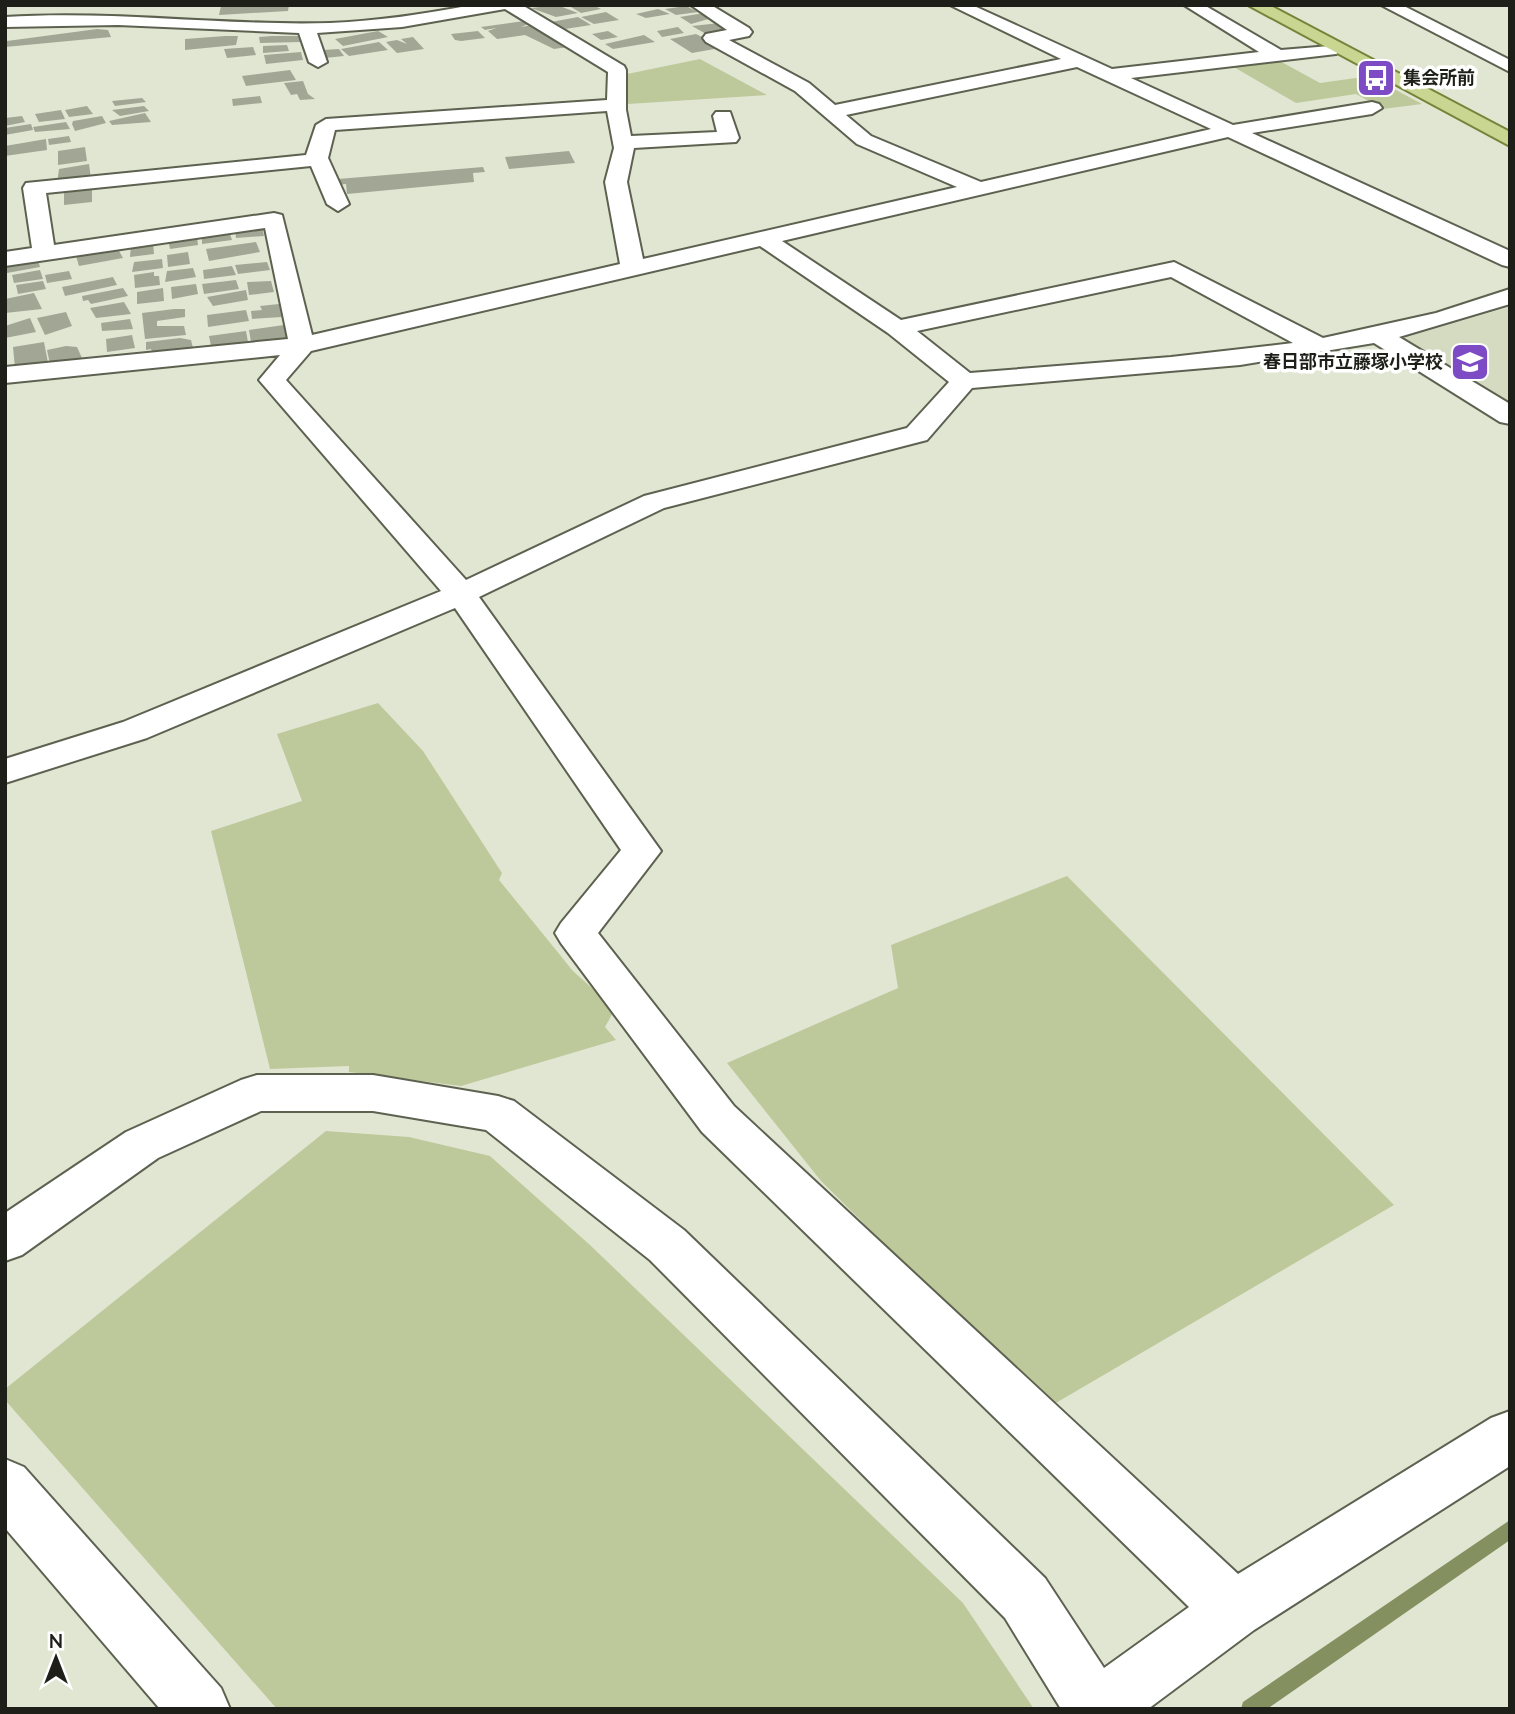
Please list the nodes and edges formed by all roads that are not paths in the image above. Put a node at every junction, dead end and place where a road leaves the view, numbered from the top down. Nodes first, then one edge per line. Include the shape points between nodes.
1 (500, 5) edge
2 (510, 5) edge
3 (699, 5) edge
4 (958, 5) edge
5 (1192, 5) edge
6 (1256, 5) edge
7 (1389, 5) edge
8 (70, 11) edge
9 (5, 22) edge
10 (306, 28) junction
11 (1336, 49) junction
12 (1280, 57) junction
13 (1079, 61) junction
14 (318, 62) dead end
15 (1510, 67) edge
16 (1109, 75) junction
17 (616, 105) junction
18 (1372, 108) dead end
19 (830, 112) junction
20 (723, 117) dead end
21 (1230, 131) junction
22 (1510, 140) edge
23 (622, 142) junction
24 (317, 158) junction
25 (977, 188) junction
26 (338, 204) dead end
27 (764, 239) junction
28 (44, 252) junction
29 (5, 259) edge
30 (1510, 260) edge
31 (633, 269) junction
32 (1510, 296) edge
33 (897, 328) junction
34 (1376, 334) junction
35 (302, 345) junction
36 (1319, 346) junction
37 (5, 376) edge
38 (964, 381) junction
39 (1510, 416) edge
40 (461, 594) junction
41 (5, 771) edge
42 (5, 1240) edge
43 (1510, 1436) edge
44 (5, 1486) edge
45 (1234, 1610) junction
46 (200, 1709) edge
47 (1096, 1709) edge

1 - 10 street via 398,22
2 - 17 street via 617,70
3 - 19 street via 743,32 712,38 802,87
4 - 13 street
5 - 12 street
6 - 11 main road
7 - 15 street
8 - 9 street
8 - 10 street
10 - 14 street
11 - 12 street
11 - 22 main road
12 - 16 street
13 - 16 street
13 - 19 street
16 - 21 street
17 - 23 street
17 - 24 street via 326,125
18 - 21 street
19 - 25 street via 864,141
20 - 23 street via 729,138
21 - 25 street
21 - 30 street
23 - 31 street via 617,182
24 - 26 street
24 - 28 street via 34,188
25 - 27 street
27 - 31 street
27 - 33 street
28 - 29 street
28 - 35 street via 274,220
31 - 35 street
32 - 34 street
33 - 36 street via 1174,269
33 - 38 street
34 - 36 street
34 - 39 street
35 - 37 street
35 - 40 street via 272,380
36 - 38 street
38 - 40 street via 917,434 654,502
40 - 41 street via 135,730
40 - 45 street via 642,851 575,933 718,1119
42 - 47 street via 142,1145 257,1093 373,1093 498,1114 667,1245 1015,1588
43 - 45 street
44 - 46 street
45 - 47 street

